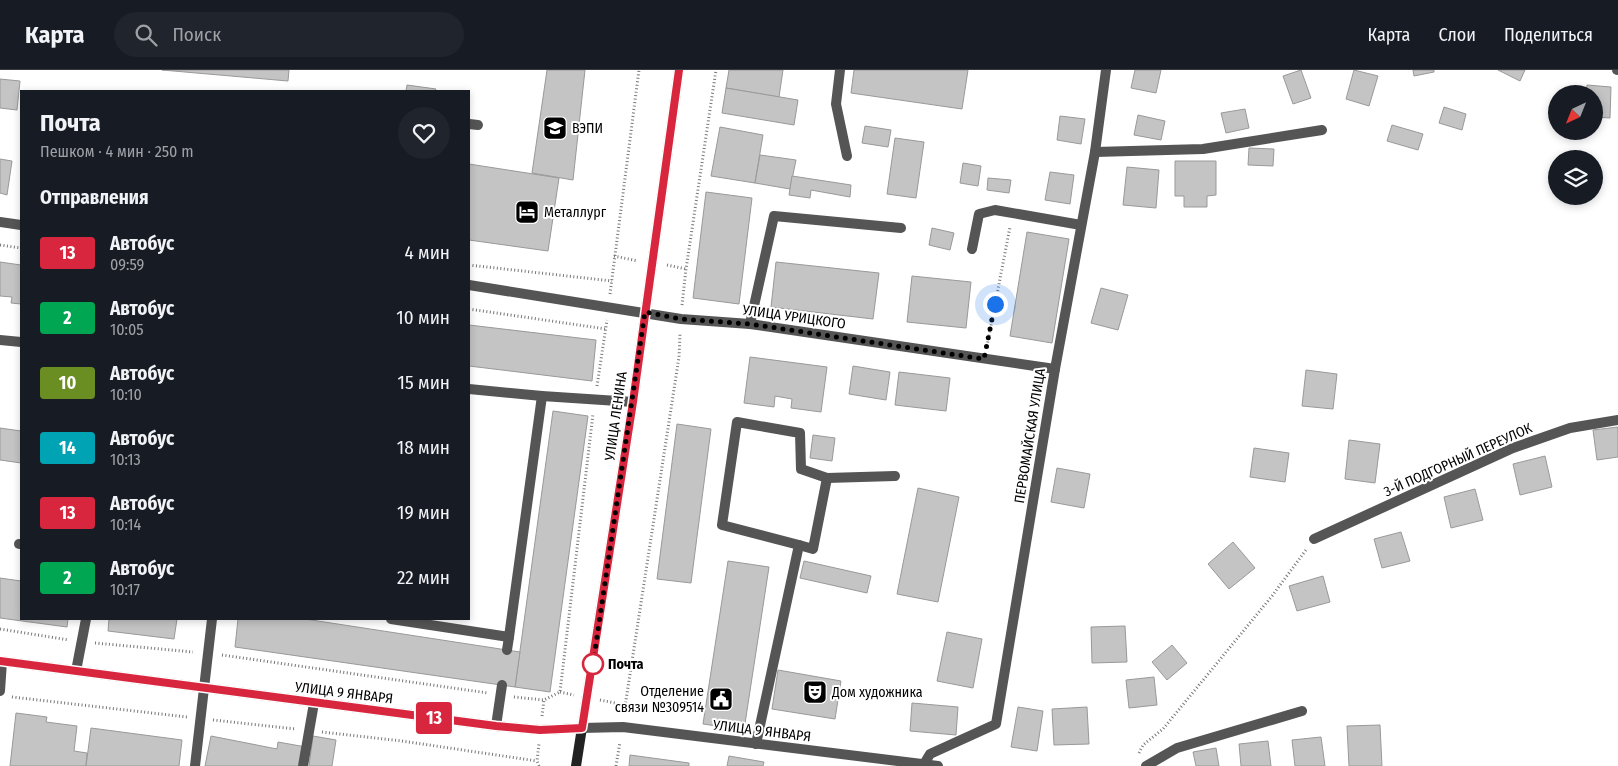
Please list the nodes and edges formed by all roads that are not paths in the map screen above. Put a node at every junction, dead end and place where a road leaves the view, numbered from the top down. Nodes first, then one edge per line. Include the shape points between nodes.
1 (679, 70) edge
2 (840, 70) edge
3 (1106, 70) edge
4 (1322, 130) dead end
5 (1095, 152) junction
6 (847, 156) dead end
7 (0, 222) edge
8 (20, 225) edge
9 (1081, 225) junction
10 (900, 228) dead end
11 (972, 249) dead end
12 (470, 285) edge
13 (645, 312) junction
14 (750, 324) junction
15 (0, 340) edge
16 (20, 342) edge
17 (1055, 369) junction
18 (470, 389) edge
19 (542, 396) junction
20 (633, 402) junction
21 (1618, 420) edge
22 (894, 476) dead end
23 (827, 478) junction
24 (1314, 539) road end
25 (799, 545) junction
26 (86, 620) edge
27 (212, 620) edge
28 (398, 620) edge
29 (509, 637) junction
30 (507, 650) dead end
31 (1, 661) edge
32 (76, 671) junction
33 (205, 688) junction
34 (502, 690) road end
35 (0, 691) edge
36 (314, 703) junction
37 (1302, 711) dead end
38 (496, 726) junction
39 (582, 728) junction
40 (756, 744) junction
41 (924, 765) edge
42 (195, 766) edge
43 (303, 766) edge
44 (576, 766) edge
45 (938, 766) edge
46 (1146, 766) edge

1 - 13 main road, УЛИЦА ЛЕНИНА
2 - 6 street via 836,104
3 - 5 street, ПЕРВОМАЙСКАЯ УЛИЦА
4 - 5 street via 1203,149
5 - 9 street, ПЕРВОМАЙСКАЯ УЛИЦА
7 - 8 street
9 - 11 street via 995,210 979,214
9 - 17 street, ПЕРВОМАЙСКАЯ УЛИЦА
10 - 14 street via 774,216
12 - 13 street, УЛИЦА УРИЦКОГО
13 - 14 street, УЛИЦА УРИЦКОГО via 681,319
13 - 20 main road, УЛИЦА ЛЕНИНА
14 - 17 street, УЛИЦА УРИЦКОГО
15 - 16 street
17 - 41 street, ПЕРВОМАЙСКАЯ УЛИЦА via 996,724 930,754
18 - 19 street
19 - 20 street
19 - 29 street
20 - 39 main road, УЛИЦА ЛЕНИНА
21 - 24 street, 3-Й ПОДГОРНЫЙ ПЕРЕУЛОК via 1570,428 1513,448
22 - 23 street
23 - 25 street via 813,549
23 - 25 street via 801,469 800,433 737,422 722,525
25 - 40 street
26 - 32 street
27 - 33 street
28 - 29 street
29 - 30 street
31 - 32 main road, УЛИЦА 9 ЯНВАРЯ
31 - 35 street
32 - 33 main road, УЛИЦА 9 ЯНВАРЯ
33 - 36 main road, УЛИЦА 9 ЯНВАРЯ
33 - 42 street
34 - 38 street
36 - 38 main road, УЛИЦА 9 ЯНВАРЯ
36 - 43 street
37 - 46 street via 1177,748
38 - 39 main road, УЛИЦА 9 ЯНВАРЯ via 540,730
39 - 40 street, УЛИЦА 9 ЯНВАРЯ via 622,726
39 - 44 main road, УЛИЦА ЛЕНИНА
40 - 41 street, УЛИЦА 9 ЯНВАРЯ
41 - 45 street

